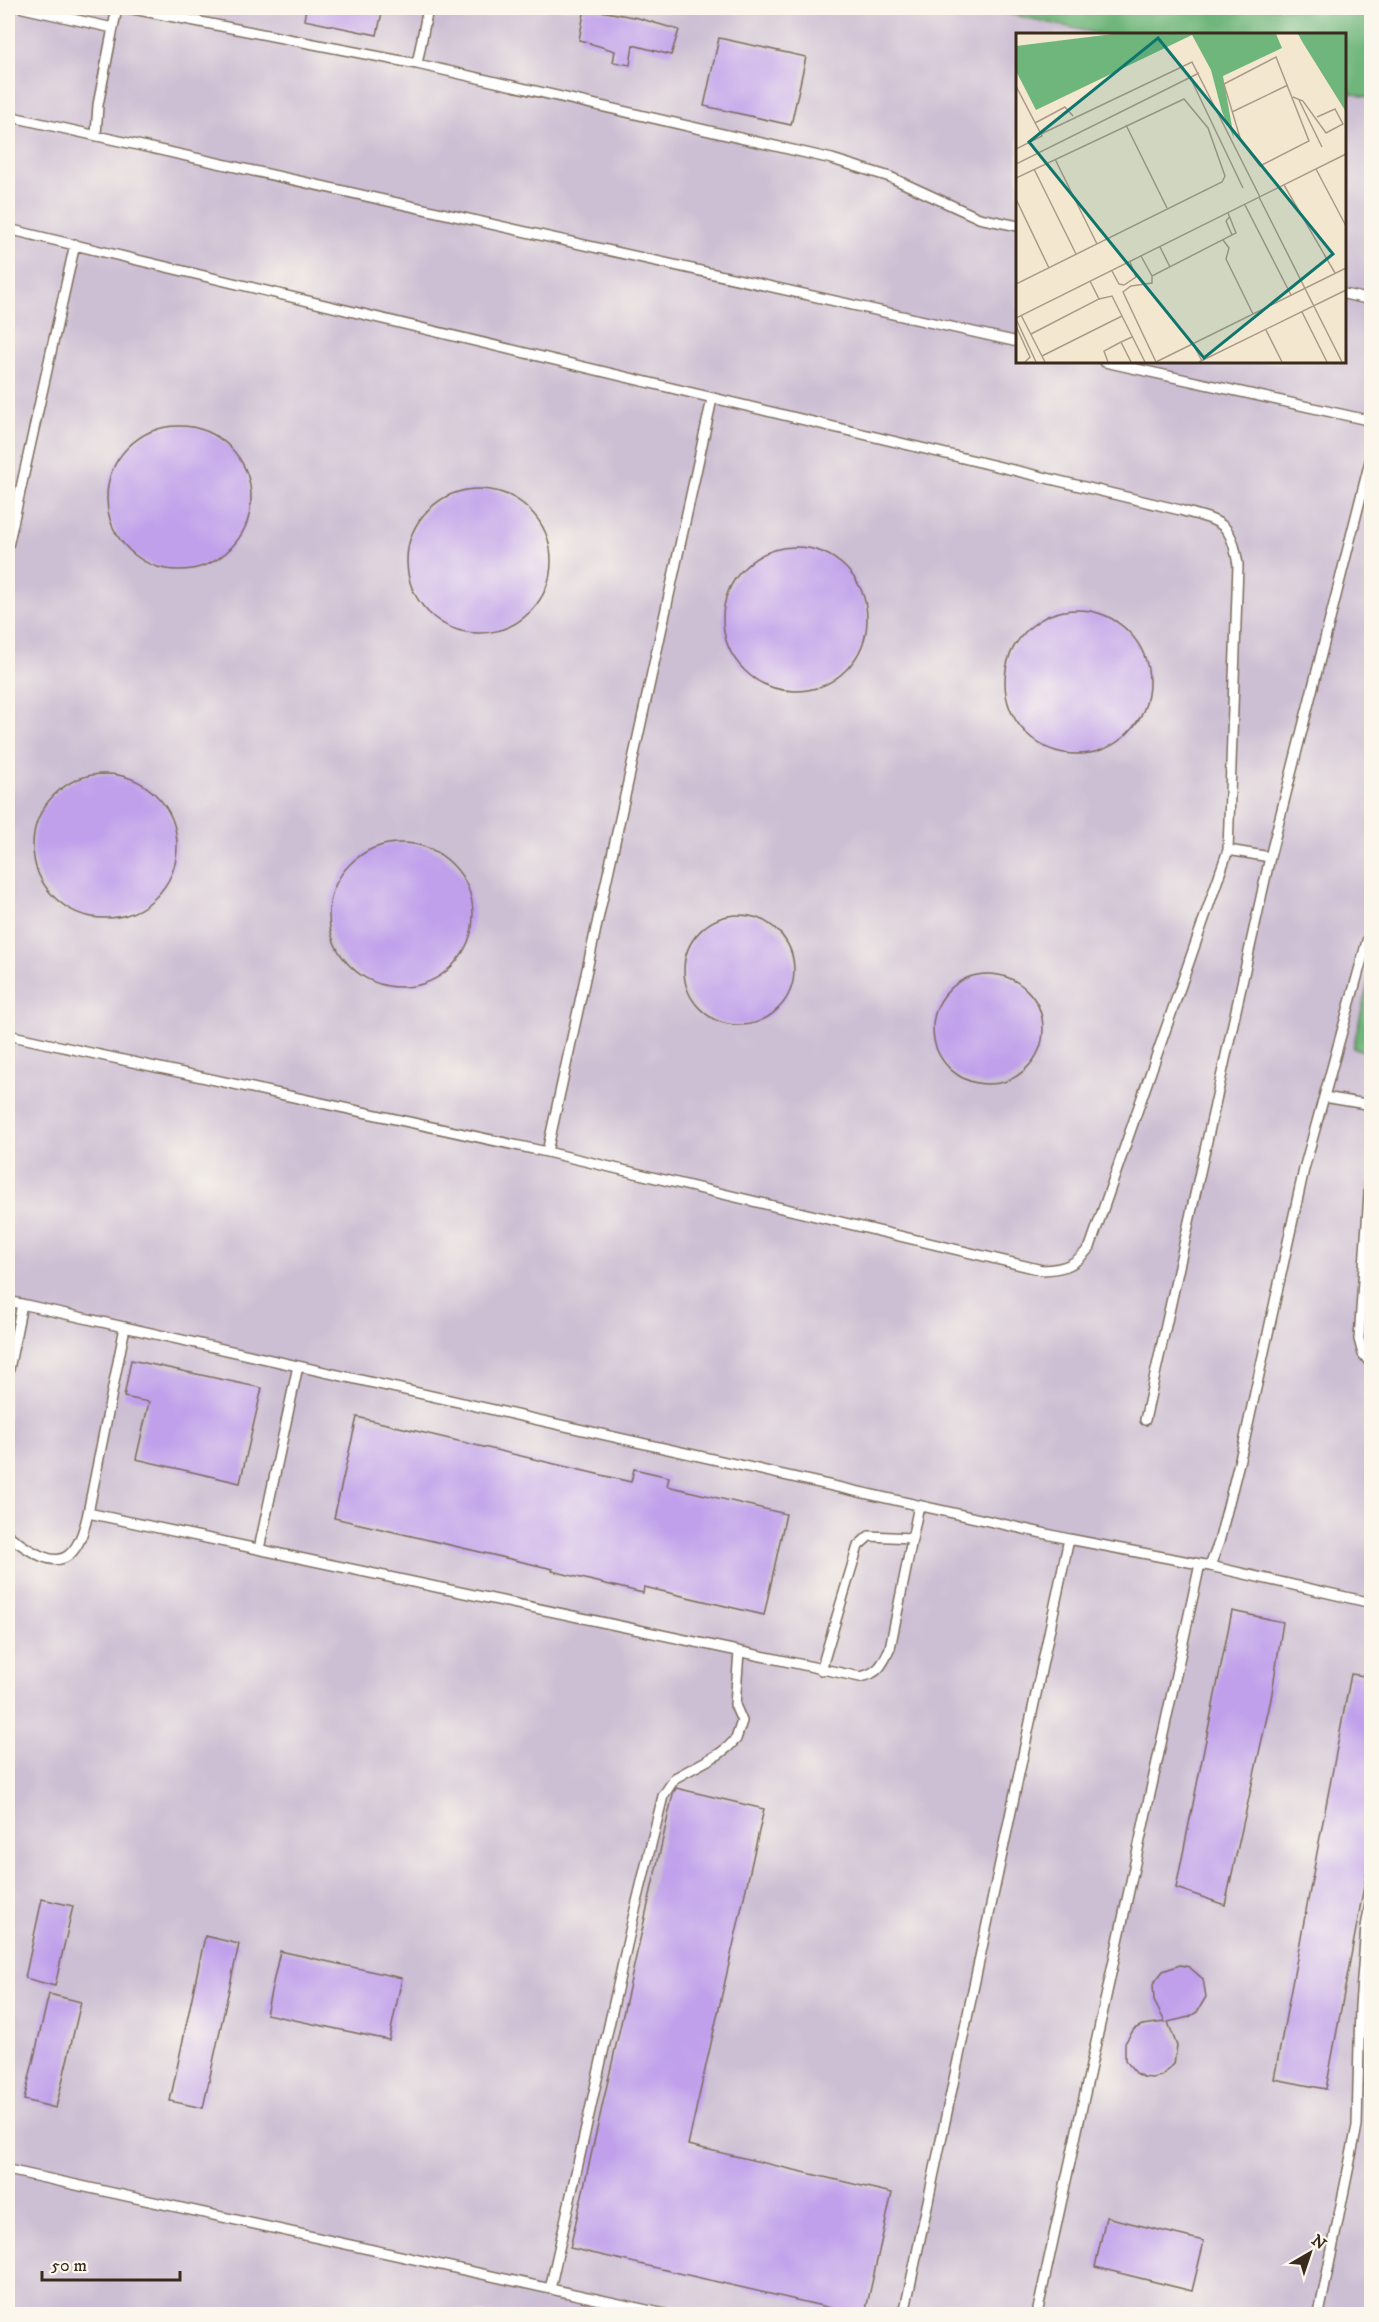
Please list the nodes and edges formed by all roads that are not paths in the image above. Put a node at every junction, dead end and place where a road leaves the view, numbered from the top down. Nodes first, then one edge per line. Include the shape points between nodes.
1 (23, 8) edge
2 (117, 8) edge
3 (128, 8) edge
4 (428, 8) edge
5 (113, 28) junction
6 (417, 64) junction
7 (8, 116) edge
8 (96, 135) junction
9 (1016, 226) edge
10 (8, 229) edge
11 (75, 244) junction
12 (1346, 294) edge
13 (1371, 300) edge
14 (1016, 342) edge
15 (1110, 363) edge
16 (712, 399) junction
17 (1371, 421) edge
18 (1371, 453) edge
19 (8, 546) edge
20 (1228, 850) junction
21 (1270, 857) junction
22 (1371, 922) edge
23 (8, 1035) edge
24 (1324, 1097) junction
25 (1371, 1105) edge
26 (1371, 1151) edge
27 (547, 1152) junction
28 (8, 1301) edge
29 (22, 1304) junction
30 (125, 1328) junction
31 (1371, 1365) edge
32 (298, 1366) junction
33 (8, 1374) edge
34 (1145, 1420) dead end
35 (919, 1505) junction
36 (88, 1513) junction
37 (8, 1534) edge
38 (912, 1538) junction
39 (1069, 1539) junction
40 (259, 1549) junction
41 (1200, 1564) junction
42 (1210, 1566) junction
43 (1371, 1603) edge
44 (739, 1652) junction
45 (821, 1670) junction
46 (1371, 1893) edge
47 (8, 2170) edge
48 (550, 2289) junction
49 (665, 2314) edge
50 (904, 2314) edge
51 (1037, 2314) edge
52 (1319, 2314) edge

1 - 5 lane
2 - 5 lane
3 - 6 lane
4 - 6 lane
5 - 8 lane
6 - 9 lane via 832,159 891,177 979,218
7 - 8 lane
8 - 14 lane
10 - 11 lane
11 - 16 lane
11 - 19 lane
12 - 13 lane
15 - 17 lane
16 - 20 lane via 1180,510 1216,521 1228,530 1235,541 1239,564
16 - 27 lane
18 - 21 lane
20 - 21 lane
20 - 27 lane via 1090,1247 1079,1260 1062,1269 1042,1270
21 - 34 lane
22 - 24 lane
23 - 27 lane
24 - 25 lane
24 - 42 lane via 1304,1168 1244,1443
26 - 31 lane via 1359,1339
28 - 29 lane
29 - 30 lane
29 - 33 lane
30 - 32 lane
30 - 36 lane
32 - 35 lane
32 - 40 lane
35 - 38 lane
35 - 39 lane
36 - 37 lane via 77,1548 69,1557 58,1560 24,1547
36 - 40 lane
38 - 45 lane via 868,1536 858,1546
38 - 45 lane via 890,1648 883,1665 873,1675 861,1677
39 - 41 lane
39 - 50 lane
40 - 44 lane
41 - 42 lane
41 - 51 lane
42 - 43 lane
44 - 45 lane
44 - 48 lane via 735,1705 742,1721 736,1739 719,1755 675,1778 663,1796
46 - 52 lane via 1360,2006 1357,2126
47 - 48 lane
48 - 49 lane

